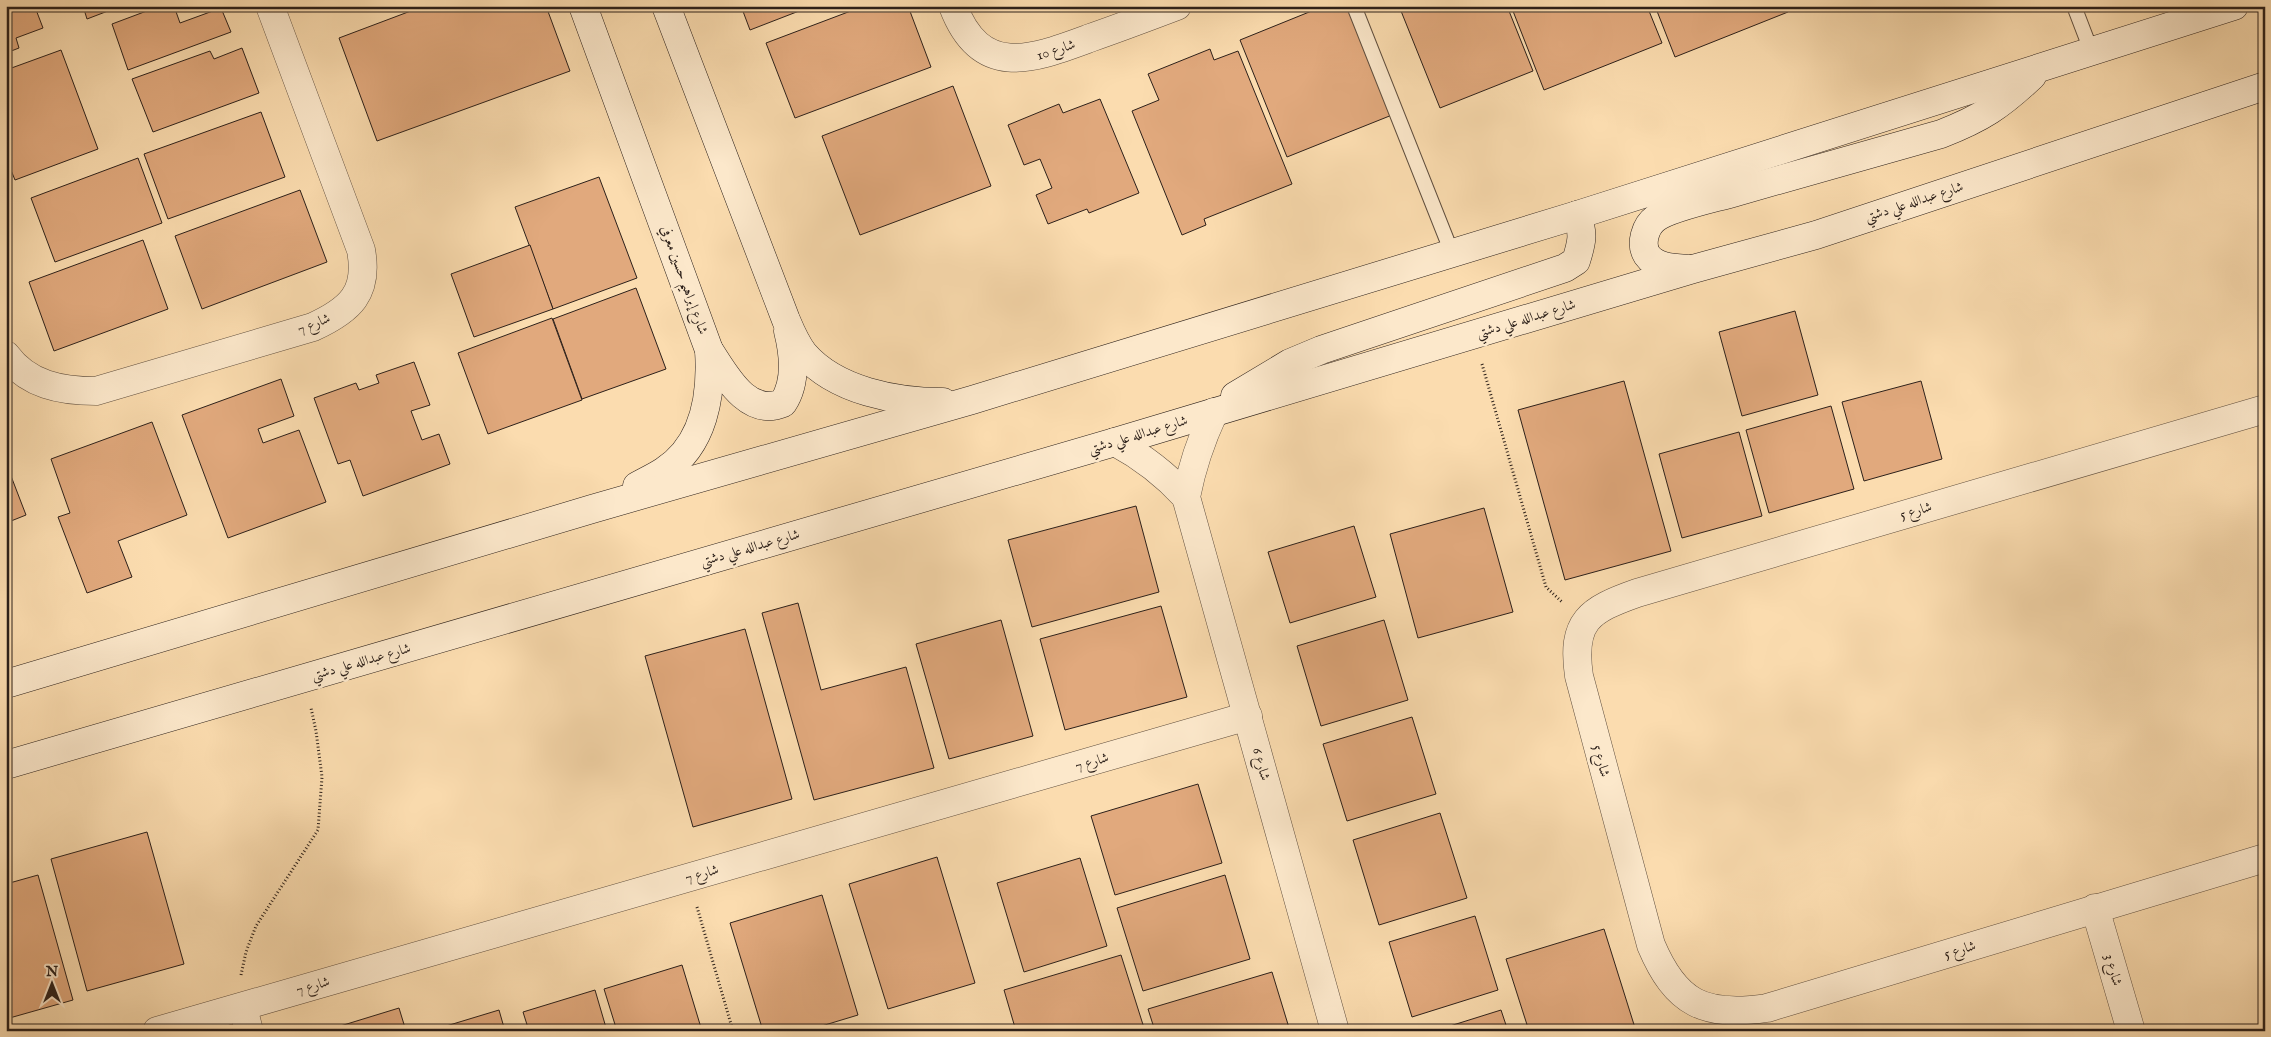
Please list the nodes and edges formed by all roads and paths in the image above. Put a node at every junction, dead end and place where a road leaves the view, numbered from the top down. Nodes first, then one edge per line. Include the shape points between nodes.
1 (270, 6) edge
2 (583, 6) edge
3 (666, 6) edge
4 (953, 6) edge
5 (1176, 6) edge
6 (1354, 6) edge
7 (2074, 6) edge
8 (2234, 6) edge
9 (2092, 53) junction
10 (2038, 70) junction
11 (2265, 86) edge
12 (1577, 215) junction
13 (1452, 253) junction
14 (1693, 269) junction
15 (786, 320) junction
16 (1473, 335) junction
17 (710, 350) junction
18 (6, 355) edge
19 (972, 400) junction
20 (2265, 408) edge
21 (1214, 412) junction
22 (1115, 442) junction
23 (1186, 497) junction
24 (592, 509) junction
25 (1584, 623) junction
26 (303, 678) junction
27 (6, 684) edge
28 (1248, 716) junction
29 (6, 765) edge
30 (2265, 858) edge
31 (688, 878) junction
32 (2095, 908) junction
33 (246, 1019) edge
34 (157, 1031) edge
35 (733, 1031) edge
36 (1335, 1031) edge
37 (2130, 1031) edge

1 - 18 street, شارع 7 via 361,250 364,279 360,291 331,319 312,327 96,391 59,389 40,383 24,374
2 - 17 street, شارع إبراهيم حسين معرفي
3 - 15 street
4 - 5 street, شارع 10 via 962,26 982,47 1014,59 1046,54
6 - 13 lane
7 - 9 lane
8 - 9 street
9 - 10 street
10 - 12 street
10 - 14 street via 1994,109 1972,122 1941,134 1698,202 1656,218 1644,236 1644,250 1652,262 1672,268
11 - 14 street, شارع عبدالله علي دشتي via 1825,232
12 - 13 street
12 - 21 street via 1582,238 1576,261 1565,268 1321,350 1242,390
13 - 19 street
14 - 16 street, شارع عبدالله علي دشتي
15 - 17 street via 793,376 788,396 778,405 764,405 746,398 731,383
15 - 19 street via 806,355 830,375 849,385 923,402
16 - 21 street, شارع عبدالله علي دشتي
16 - 25 path via 1546,587
17 - 24 street, شارع إبراهيم حسين معرفي via 707,403 694,439 682,456 665,471
19 - 24 street
20 - 25 street, شارع 5 via 1638,593 1603,607
21 - 22 street, شارع عبدالله علي دشتي
21 - 23 street, شارع 6 via 1201,439
22 - 23 street, شارع 6 via 1142,456
22 - 26 street, شارع عبدالله علي دشتي
23 - 28 street, شارع 6
24 - 27 street
25 - 32 street, شارع 5 via 1576,649 1579,676 1651,945 1670,982 1694,1003 1734,1012 1767,1008
26 - 29 street, شارع عبدالله علي دشتي
26 - 33 path via 316,731 322,777 318,830 256,926 246,952 240,978
28 - 31 street, شارع 7
28 - 36 street, شارع 6
30 - 32 street, شارع 5
31 - 33 street, شارع 7
31 - 35 path
32 - 37 street, شارع 3
33 - 34 street, شارع 7

